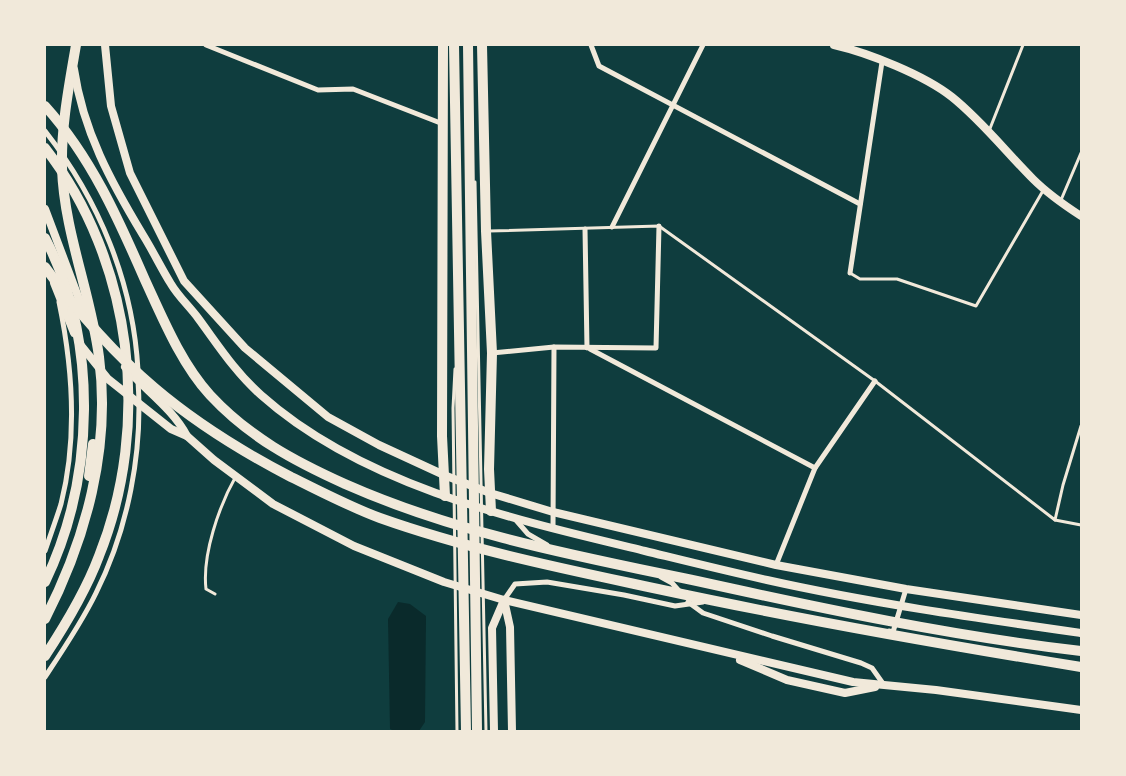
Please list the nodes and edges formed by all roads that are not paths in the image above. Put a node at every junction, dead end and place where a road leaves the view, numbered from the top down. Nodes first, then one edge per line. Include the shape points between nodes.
1 (70, 45) edge
2 (76, 45) edge
3 (105, 45) edge
4 (206, 45) edge
5 (443, 45) edge
6 (454, 45) edge
7 (468, 45) edge
8 (482, 45) edge
9 (591, 45) edge
10 (703, 45) edge
11 (834, 45) edge
12 (1023, 45) edge
13 (882, 62) junction
14 (673, 105) junction
15 (45, 106) edge
16 (443, 125) junction
17 (45, 131) edge
18 (989, 131) junction
19 (45, 148) edge
20 (1081, 152) edge
21 (470, 156) junction
22 (1044, 189) junction
23 (1060, 202) junction
24 (860, 204) junction
25 (45, 209) edge
26 (1081, 216) edge
27 (659, 226) junction
28 (612, 227) junction
29 (585, 229) junction
30 (486, 231) junction
31 (45, 238) edge
32 (45, 260) edge
33 (45, 267) edge
34 (850, 273) joint
35 (459, 293) junction
36 (554, 347) junction
37 (587, 348) junction
38 (492, 353) junction
39 (874, 381) junction
40 (1081, 426) edge
41 (187, 436) junction
42 (815, 468) junction
43 (444, 475) junction
44 (236, 476) junction
45 (490, 493) junction
46 (445, 496) junction
47 (490, 511) junction
48 (553, 512) junction
49 (514, 518) junction
50 (1054, 520) junction
51 (1081, 525) edge
52 (553, 529) junction
53 (45, 551) edge
54 (776, 565) junction
55 (45, 582) edge
56 (906, 589) junction
57 (215, 594) dead end
58 (504, 600) junction
59 (689, 603) junction
60 (902, 605) junction
61 (45, 609) edge
62 (1081, 615) edge
63 (45, 619) edge
64 (1081, 632) edge
65 (1081, 651) edge
66 (724, 652) junction
67 (45, 656) edge
68 (1081, 667) edge
69 (45, 677) edge
70 (884, 685) junction
71 (1081, 710) edge
72 (457, 731) edge
73 (466, 731) edge
74 (478, 731) edge
75 (486, 731) edge
76 (494, 731) edge
77 (512, 731) edge

1 - 46 street via 79,102 120,199 172,287 228,361 261,395 302,426 385,472
1 - 61 main road via 58,115 59,173 62,208 94,353 96,417 81,514 73,543
2 - 63 main road via 66,97 62,169 68,219 99,357 102,411 98,462 88,515 70,567
3 - 43 street via 111,106 130,172 184,281 245,348 304,399 346,427
4 - 16 street via 318,90 353,89
5 - 16 main road
6 - 35 main road
7 - 21 main road
8 - 30 main road
9 - 14 street via 599,66
10 - 14 street
11 - 13 street via 850,48
12 - 18 lane
13 - 18 street via 918,76 945,92
13 - 24 street
14 - 24 street
14 - 28 street
15 - 65 main road via 88,162 164,322 208,393 264,443 317,472 386,502 506,539 758,595 941,630
16 - 43 main road
17 - 69 street via 88,194 108,237 132,315 140,401 136,459 126,509 112,554 97,592
18 - 22 street
19 - 67 main road via 78,200 101,251 120,317 127,357 129,401 125,458 116,506 79,600
20 - 23 lane
21 - 74 main road
21 - 75 lane via 477,206
22 - 23 street
22 - 34 lane via 976,306 897,279 860,280
23 - 26 street
24 - 34 street
25 - 41 street via 90,327 143,387 179,420
27 - 28 lane
27 - 37 street via 656,348
27 - 39 lane
28 - 29 lane
29 - 30 lane
29 - 37 street
30 - 38 main road
31 - 55 main road via 69,296 78,337 84,404 81,455 72,507
32 - 41 street via 75,337 108,379 171,429
33 - 53 street via 58,298 66,337 72,404 70,453 61,504
33 - 68 main road via 104,341 148,384 184,413 252,456 378,517 544,564 740,607 880,635
35 - 72 lane via 453,408
35 - 73 main road
36 - 37 street
36 - 38 street
36 - 48 street
37 - 42 street
38 - 45 main road
39 - 42 street
39 - 50 lane
40 - 50 lane
41 - 44 street
42 - 54 street
43 - 45 street
43 - 46 main road
44 - 57 lane via 225,496 206,567 206,589
44 - 58 street via 273,504 354,546 444,582
45 - 47 main road
45 - 48 street
46 - 47 street
47 - 49 street
48 - 52 street
48 - 54 street
49 - 52 street
49 - 59 street via 528,534 548,546 660,577 672,584
50 - 51 lane
52 - 60 street via 770,581
54 - 56 street
56 - 60 street
56 - 62 street
58 - 59 street via 515,584 547,582 675,606
58 - 66 street
58 - 76 street via 492,628
58 - 77 street via 510,627
59 - 60 street via 715,601 894,632
59 - 70 street via 703,613 861,663 872,668
60 - 64 street
66 - 70 street via 853,682
66 - 70 street via 787,680 845,693
70 - 71 street

